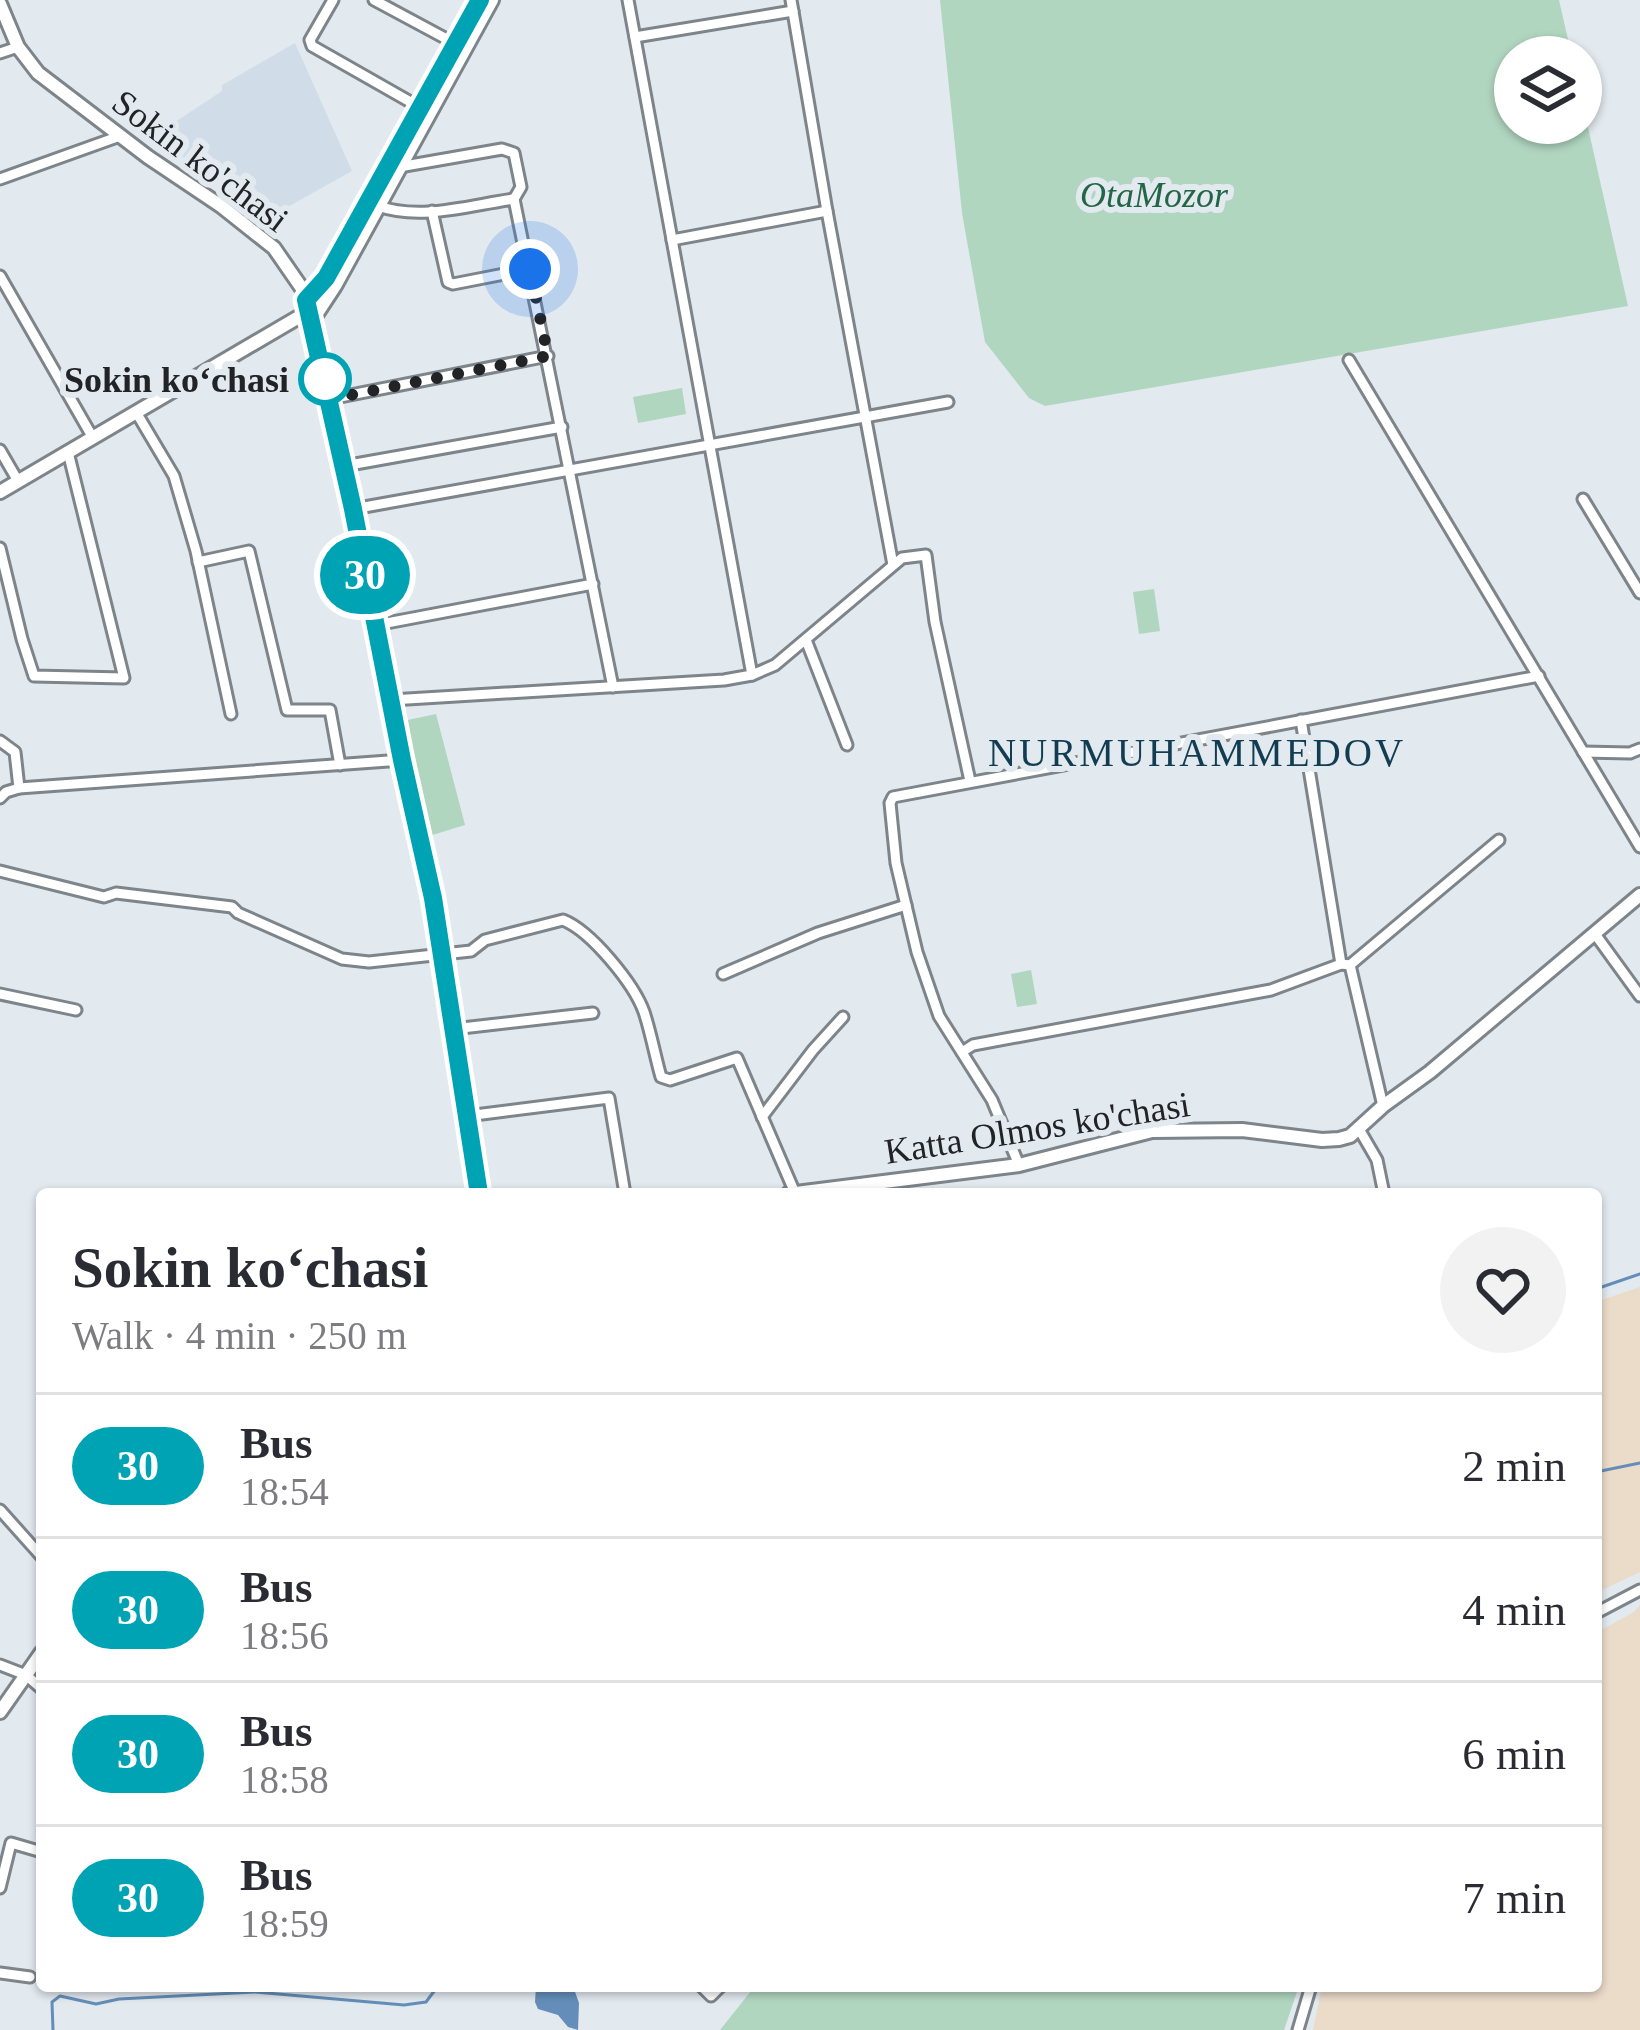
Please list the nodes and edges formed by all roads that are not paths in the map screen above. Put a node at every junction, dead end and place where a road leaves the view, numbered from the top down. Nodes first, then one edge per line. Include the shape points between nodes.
1 (333, 0) edge
2 (374, 0) edge
3 (480, 0) edge
4 (492, 0) edge
5 (628, 0) edge
6 (0, 4) edge
7 (792, 6) edge
8 (635, 37) junction
9 (456, 44) junction
10 (17, 47) junction
11 (0, 52) edge
12 (421, 108) junction
13 (120, 136) junction
14 (399, 167) junction
15 (0, 178) edge
16 (514, 199) junction
17 (378, 206) junction
18 (432, 211) junction
19 (826, 211) junction
20 (672, 240) junction
21 (530, 269) junction
22 (0, 276) edge
23 (309, 311) junction
24 (548, 356) junction
25 (1349, 360) dead end
26 (330, 399) junction
27 (948, 402) dead end
28 (136, 412) junction
29 (864, 417) junction
30 (562, 427) junction
31 (93, 438) junction
32 (711, 447) junction
33 (0, 450) edge
34 (68, 452) junction
35 (344, 466) junction
36 (571, 472) junction
37 (18, 481) junction
38 (0, 492) edge
39 (1583, 499) dead end
40 (353, 509) junction
41 (0, 548) edge
42 (199, 562) junction
43 (893, 565) junction
44 (593, 584) junction
45 (1640, 593) edge
46 (376, 625) junction
47 (806, 640) junction
48 (752, 675) junction
49 (1539, 676) junction
50 (613, 687) junction
51 (391, 700) junction
52 (231, 714) dead end
53 (1301, 720) junction
54 (0, 741) edge
55 (848, 745) dead end
56 (1640, 749) edge
57 (1583, 752) junction
58 (402, 760) junction
59 (340, 765) junction
60 (970, 781) junction
61 (19, 788) junction
62 (0, 798) edge
63 (1499, 840) dead end
64 (1640, 847) edge
65 (0, 872) edge
66 (1640, 895) edge
67 (906, 905) junction
68 (1594, 934) junction
69 (442, 952) junction
70 (1346, 965) junction
71 (723, 974) dead end
72 (0, 994) edge
73 (1640, 996) edge
74 (76, 1010) dead end
75 (593, 1013) dead end
76 (843, 1017) dead end
77 (453, 1029) junction
78 (962, 1052) junction
79 (1383, 1106) junction
80 (467, 1116) junction
81 (762, 1117) junction
82 (1359, 1129) junction
83 (1019, 1165) junction
84 (478, 1188) edge
85 (624, 1188) edge
86 (790, 1188) edge
87 (847, 1188) edge
88 (1383, 1188) edge
89 (0, 1510) edge
90 (9, 1520) junction
91 (0, 1532) edge
92 (36, 1550) edge
93 (1640, 1590) edge
94 (1602, 1610) edge
95 (36, 1661) edge
96 (0, 1665) edge
97 (26, 1675) junction
98 (36, 1684) edge
99 (0, 1712) edge
100 (36, 1850) edge
101 (0, 1888) edge
102 (0, 1973) edge
103 (30, 1977) dead end
104 (1309, 1992) edge
105 (1298, 2030) edge

1 - 12 street via 312,46
2 - 9 street
3 - 9 street
4 - 14 street
5 - 8 street
6 - 10 street, Sokin ko'chasi
7 - 8 street
7 - 19 street
8 - 20 street
9 - 12 street
10 - 11 street
10 - 13 street, Sokin ko'chasi
12 - 23 street
13 - 15 street
13 - 23 street, Sokin ko'chasi via 274,248
14 - 16 street via 502,148 514,153 521,188
14 - 17 street
16 - 18 street
16 - 21 street
17 - 18 street
17 - 23 street via 335,286
18 - 21 street via 448,282
19 - 20 street
19 - 29 street
20 - 32 street
21 - 24 street
22 - 31 street
23 - 26 street, Sokin ko'chasi
23 - 28 street
24 - 26 street
24 - 30 street
25 - 49 street
26 - 35 street, Sokin ko'chasi
27 - 29 street
28 - 31 street
28 - 42 street via 174,476
29 - 32 street
29 - 43 street
30 - 35 street
30 - 36 street
31 - 34 street
32 - 36 street
32 - 48 street
33 - 37 street
34 - 37 street
34 - 41 street via 124,678 34,676
35 - 40 street, Sokin ko'chasi
36 - 40 street
36 - 44 street
37 - 38 street
39 - 45 street
40 - 46 street, Sokin ko'chasi
42 - 52 street
42 - 59 street via 249,551 287,710 330,710
43 - 47 street
43 - 60 street via 926,555
44 - 46 street
44 - 50 street
46 - 51 street, Sokin ko'chasi
47 - 48 street
47 - 55 street
48 - 50 street
49 - 53 street
49 - 57 street
50 - 51 street
51 - 58 street, Sokin ko'chasi
53 - 60 street
53 - 70 street
54 - 61 street via 15,752
56 - 57 street
57 - 64 street
58 - 59 street
58 - 69 street, Sokin ko'chasi
59 - 61 street
60 - 67 street via 893,797
61 - 62 street
63 - 70 street
65 - 69 street via 104,897 232,907 341,959
66 - 68 street
67 - 71 street
67 - 78 street via 939,1016
68 - 73 street
68 - 79 street
69 - 77 street, Sokin ko'chasi
69 - 81 street via 571,922 600,946 643,1006 661,1077 737,1058
70 - 78 street via 1271,990
70 - 79 street
72 - 74 street
75 - 77 street
76 - 81 street
77 - 80 street, Sokin ko'chasi
78 - 83 street
79 - 82 street
80 - 84 street, Sokin ko'chasi
80 - 85 street via 609,1098
81 - 86 street
82 - 83 street, Katta Olmos ko'chasi via 1339,1139 1153,1131
82 - 88 street
83 - 87 street, Katta Olmos ko'chasi
89 - 90 street
90 - 91 street
90 - 92 street
93 - 94 street
95 - 97 street
96 - 97 street
97 - 98 street
97 - 99 street
100 - 101 street via 10,1843
102 - 103 street
104 - 105 street

